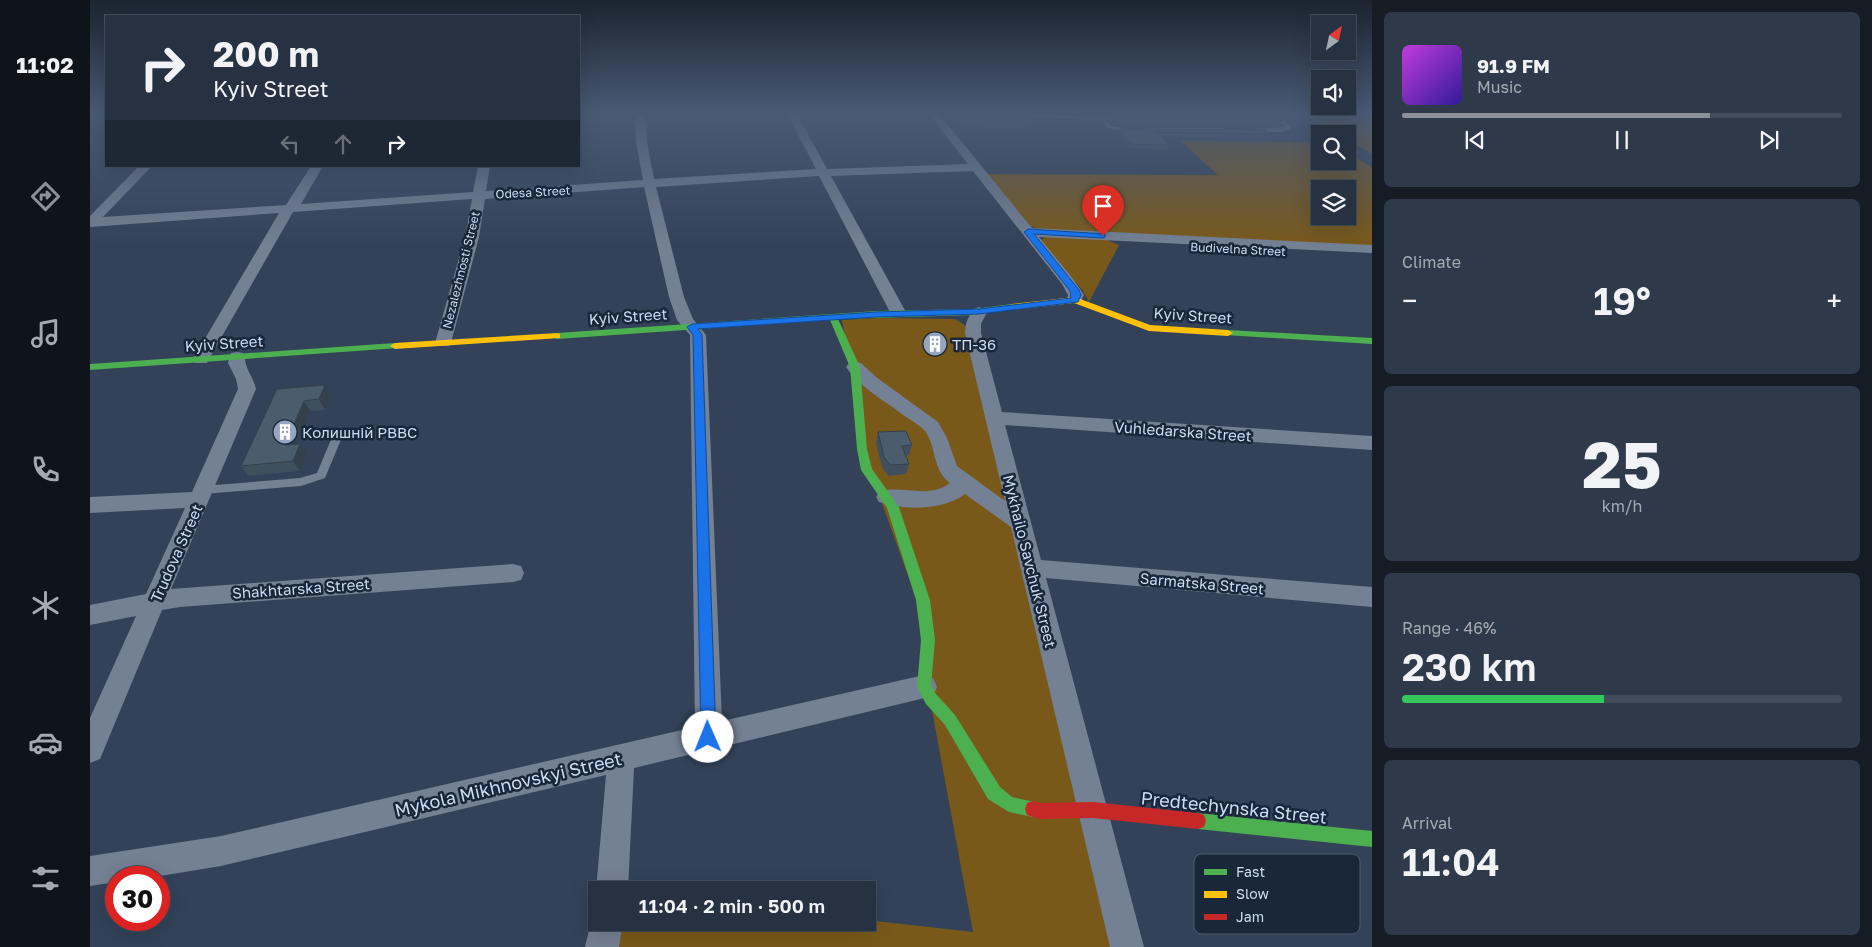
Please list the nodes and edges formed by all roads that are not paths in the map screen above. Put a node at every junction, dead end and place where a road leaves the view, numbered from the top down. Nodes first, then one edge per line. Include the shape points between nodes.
1 (645, 158) edge
2 (816, 158) edge
3 (969, 158) edge
4 (145, 167) edge
5 (316, 167) edge
6 (484, 167) edge
7 (976, 167) junction
8 (824, 173) junction
9 (650, 184) junction
10 (479, 195) junction
11 (289, 208) junction
12 (91, 222) edge
13 (1028, 232) junction
14 (1106, 236) junction
15 (1372, 249) edge
16 (1372, 255) edge
17 (1075, 300) junction
18 (979, 312) junction
19 (899, 314) junction
20 (833, 317) junction
21 (692, 327) junction
22 (1372, 340) edge
23 (443, 343) junction
24 (237, 357) junction
25 (201, 359) junction
26 (90, 367) edge
27 (854, 367) junction
28 (994, 418) junction
29 (340, 430) dead end
30 (1372, 444) edge
31 (963, 484) junction
32 (202, 494) junction
33 (886, 497) junction
34 (90, 505) edge
35 (1021, 523) junction
36 (1032, 568) junction
37 (513, 573) dead end
38 (1372, 597) edge
39 (154, 602) junction
40 (90, 615) edge
41 (924, 686) junction
42 (708, 737) junction
43 (90, 749) edge
44 (621, 758) junction
45 (1093, 810) junction
46 (1372, 839) edge
47 (90, 871) edge
48 (613, 881) edge
49 (605, 931) edge
50 (602, 947) edge
51 (1127, 947) edge

1 - 9 street
2 - 8 street
3 - 7 street
4 - 12 street
5 - 11 street
6 - 10 street, Nezalezhnosti Street
7 - 8 street, Odesa Street
7 - 13 street
8 - 9 street, Odesa Street
8 - 19 street
9 - 10 street, Odesa Street
9 - 21 street via 674,286 684,317
10 - 11 street, Odesa Street
10 - 23 street, Nezalezhnosti Street via 472,238
11 - 12 street, Odesa Street
11 - 25 street
13 - 14 street, Budivelna Street
13 - 17 street via 1074,290
14 - 15 street, Budivelna Street
14 - 16 street, Budivelna Street via 1122,244
17 - 18 street, Kyiv Street
17 - 22 street, Kyiv Street via 1149,328
18 - 19 street, Kyiv Street
18 - 28 street, Mykhailo Savchuk Street via 973,333
19 - 20 street, Kyiv Street
20 - 21 street, Kyiv Street
20 - 27 street
21 - 23 street, Kyiv Street
21 - 42 street via 698,335
23 - 24 street, Kyiv Street
24 - 25 street, Kyiv Street
24 - 32 street, Trudova Street via 236,363 248,389
25 - 26 street, Kyiv Street
27 - 31 street via 931,426 937,433 949,472
27 - 33 street via 866,470
28 - 30 street, Vuhledarska Street
28 - 35 street, Mykhailo Savchuk Street
29 - 32 lane via 321,475 301,482
31 - 33 street via 950,494 930,500
31 - 35 street
32 - 34 street
32 - 39 street, Trudova Street
33 - 41 street via 893,507 923,600 928,640
35 - 36 street, Mykhailo Savchuk Street
36 - 38 street, Sarmatska Street
36 - 45 street, Mykhailo Savchuk Street
37 - 39 street, Shakhtarska Street via 180,597
39 - 40 street, Shakhtarska Street
39 - 43 street, Trudova Street
41 - 42 street, Mykola Mikhnovskyi Street
41 - 45 street via 950,720 994,794 1009,804 1040,811
42 - 44 street, Mykola Mikhnovskyi Street
44 - 47 street, Mykola Mikhnovskyi Street via 221,851
44 - 48 street
45 - 46 street, Predtechynska Street
45 - 51 street, Mykhailo Savchuk Street
49 - 50 street

